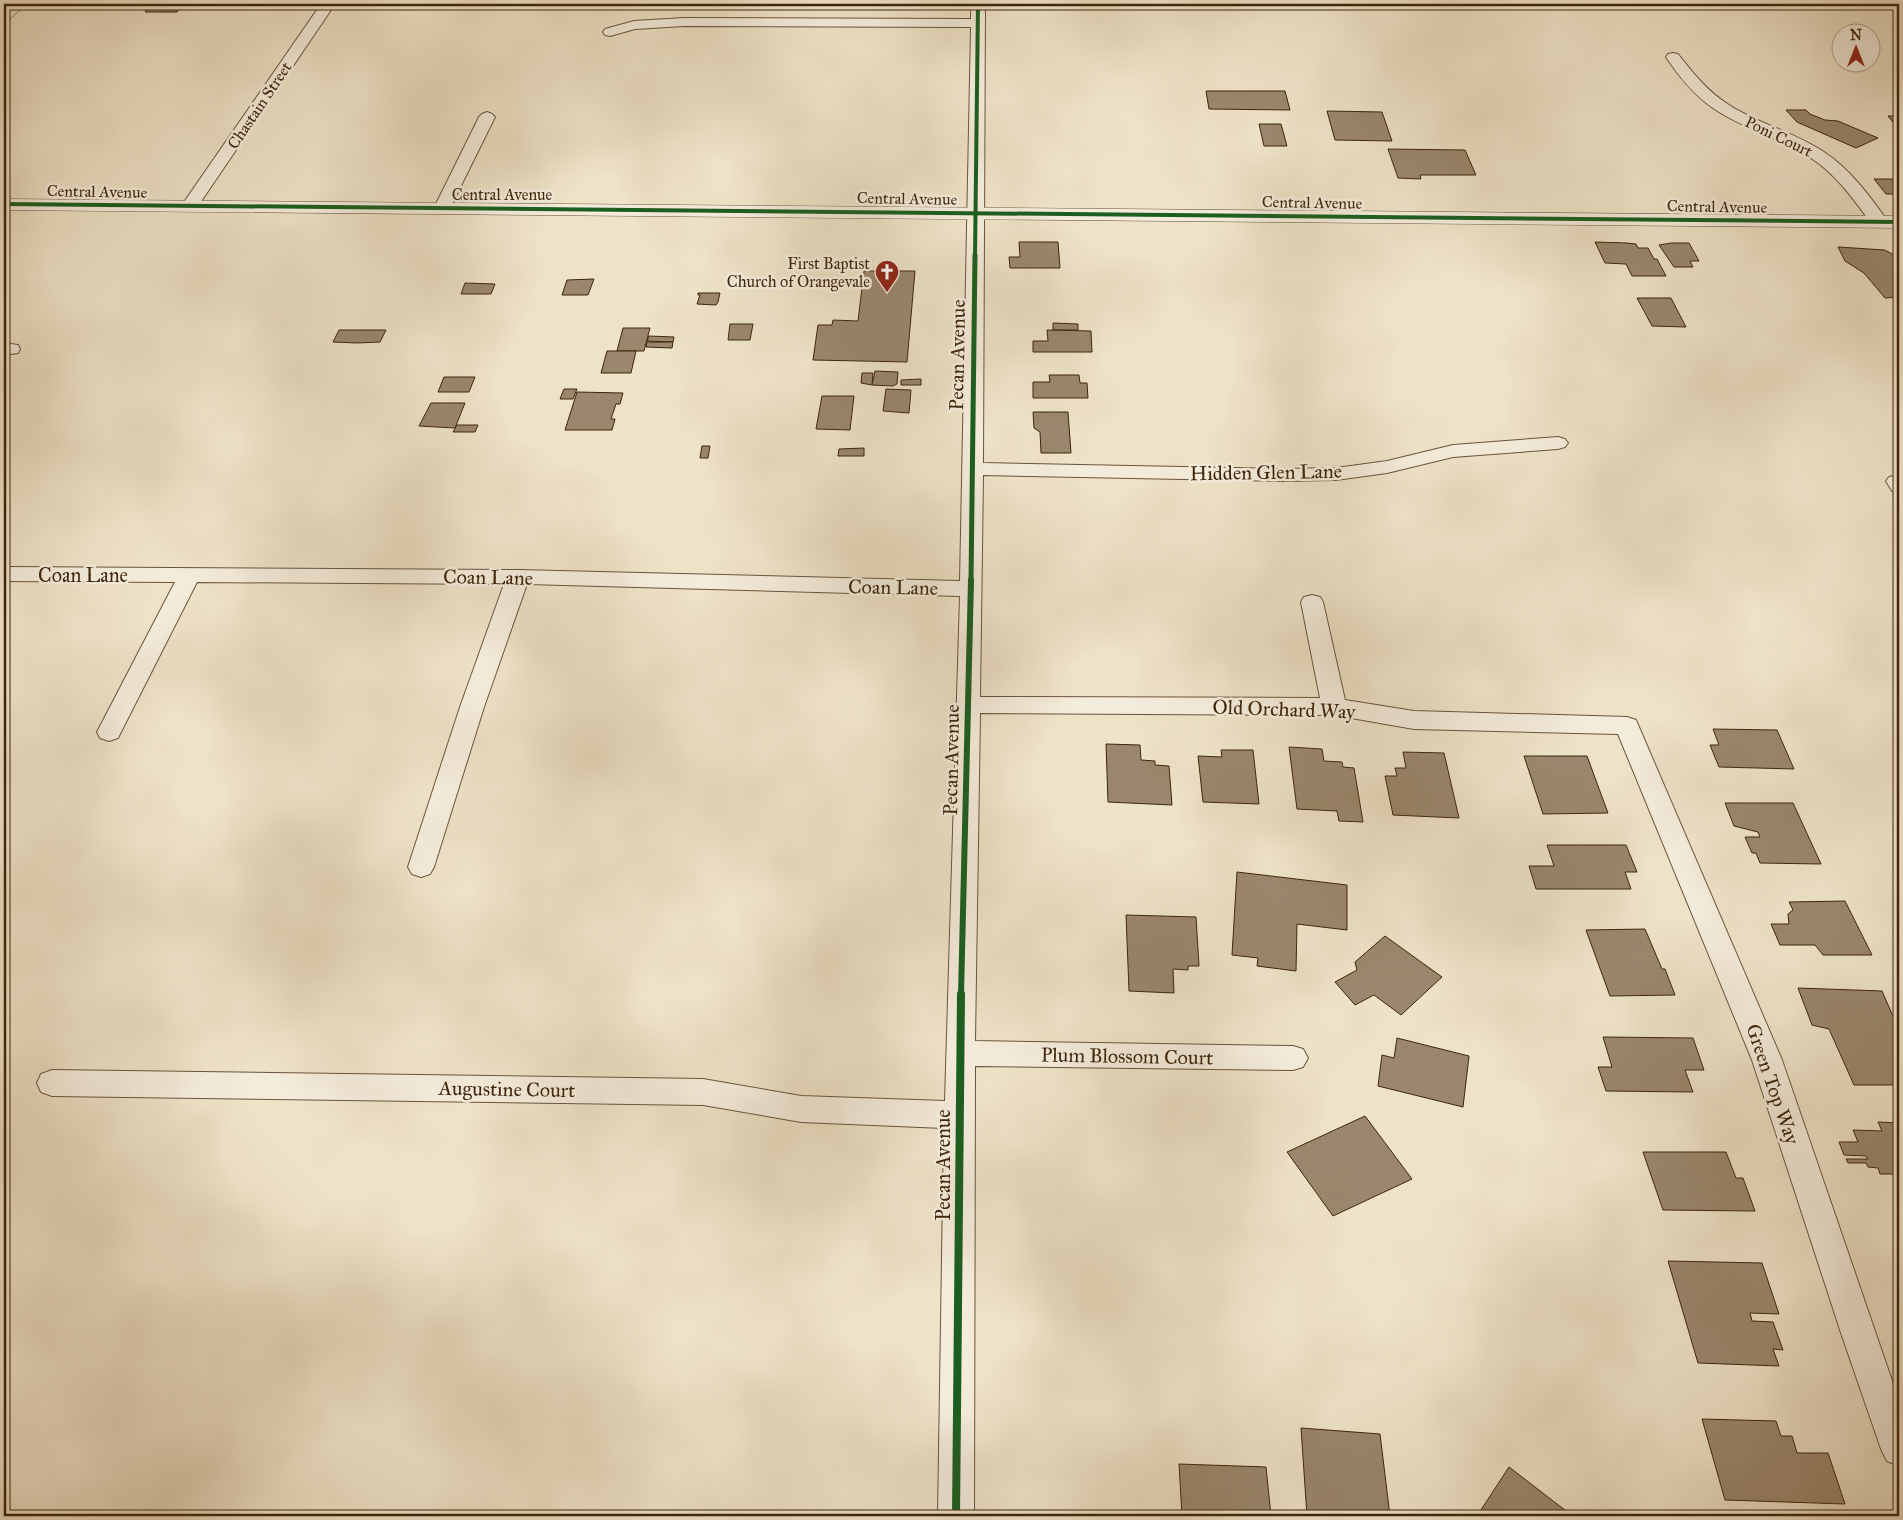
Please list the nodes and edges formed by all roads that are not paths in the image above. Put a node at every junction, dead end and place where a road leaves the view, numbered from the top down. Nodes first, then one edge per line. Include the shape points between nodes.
1 (18, 4) edge
2 (328, 4) edge
3 (978, 14) edge
4 (4, 17) edge
5 (610, 32) dead end
6 (1673, 57) dead end
7 (487, 117) dead end
8 (4, 204) edge
9 (190, 206) junction
10 (442, 208) junction
11 (976, 213) junction
12 (1879, 222) junction
13 (1899, 222) edge
14 (1558, 443) dead end
15 (972, 469) junction
16 (1899, 481) edge
17 (1899, 487) edge
18 (4, 574) edge
19 (190, 575) junction
20 (518, 577) junction
21 (971, 589) junction
22 (1312, 602) dead end
23 (969, 705) junction
24 (1334, 707) junction
25 (1628, 726) joint
26 (109, 732) dead end
27 (421, 867) dead end
28 (960, 1053) junction
29 (1293, 1058) dead end
30 (52, 1083) dead end
31 (960, 1115) junction
32 (1899, 1449) edge
33 (956, 1516) edge

1 - 4 main road
2 - 9 street, Chastain Street
3 - 5 street via 684,22 634,25
3 - 11 street, Pecan Avenue
6 - 12 street, Poni Court via 1712,100 1746,120 1794,141 1830,164
7 - 10 street
8 - 9 street, Central Avenue
9 - 10 street, Central Avenue
10 - 11 street, Central Avenue
11 - 12 street, Central Avenue
11 - 15 street, Pecan Avenue
12 - 13 street, Central Avenue
14 - 15 street, Hidden Glen Lane via 1453,451 1387,467 1336,474
15 - 21 street, Pecan Avenue
16 - 17 street via 1896,481
18 - 19 street, Coan Lane
19 - 20 street, Coan Lane
19 - 26 street
20 - 21 street, Coan Lane
20 - 27 street
21 - 23 street, Pecan Avenue
22 - 24 street
23 - 24 street, Old Orchard Way
23 - 28 street, Pecan Avenue
24 - 25 street, Old Orchard Way via 1414,720
25 - 32 street, Green Top Way via 1768,1060
28 - 29 street, Plum Blossom Court
28 - 31 street, Pecan Avenue
30 - 31 street, Augustine Court via 703,1092 802,1109
31 - 33 street, Pecan Avenue

